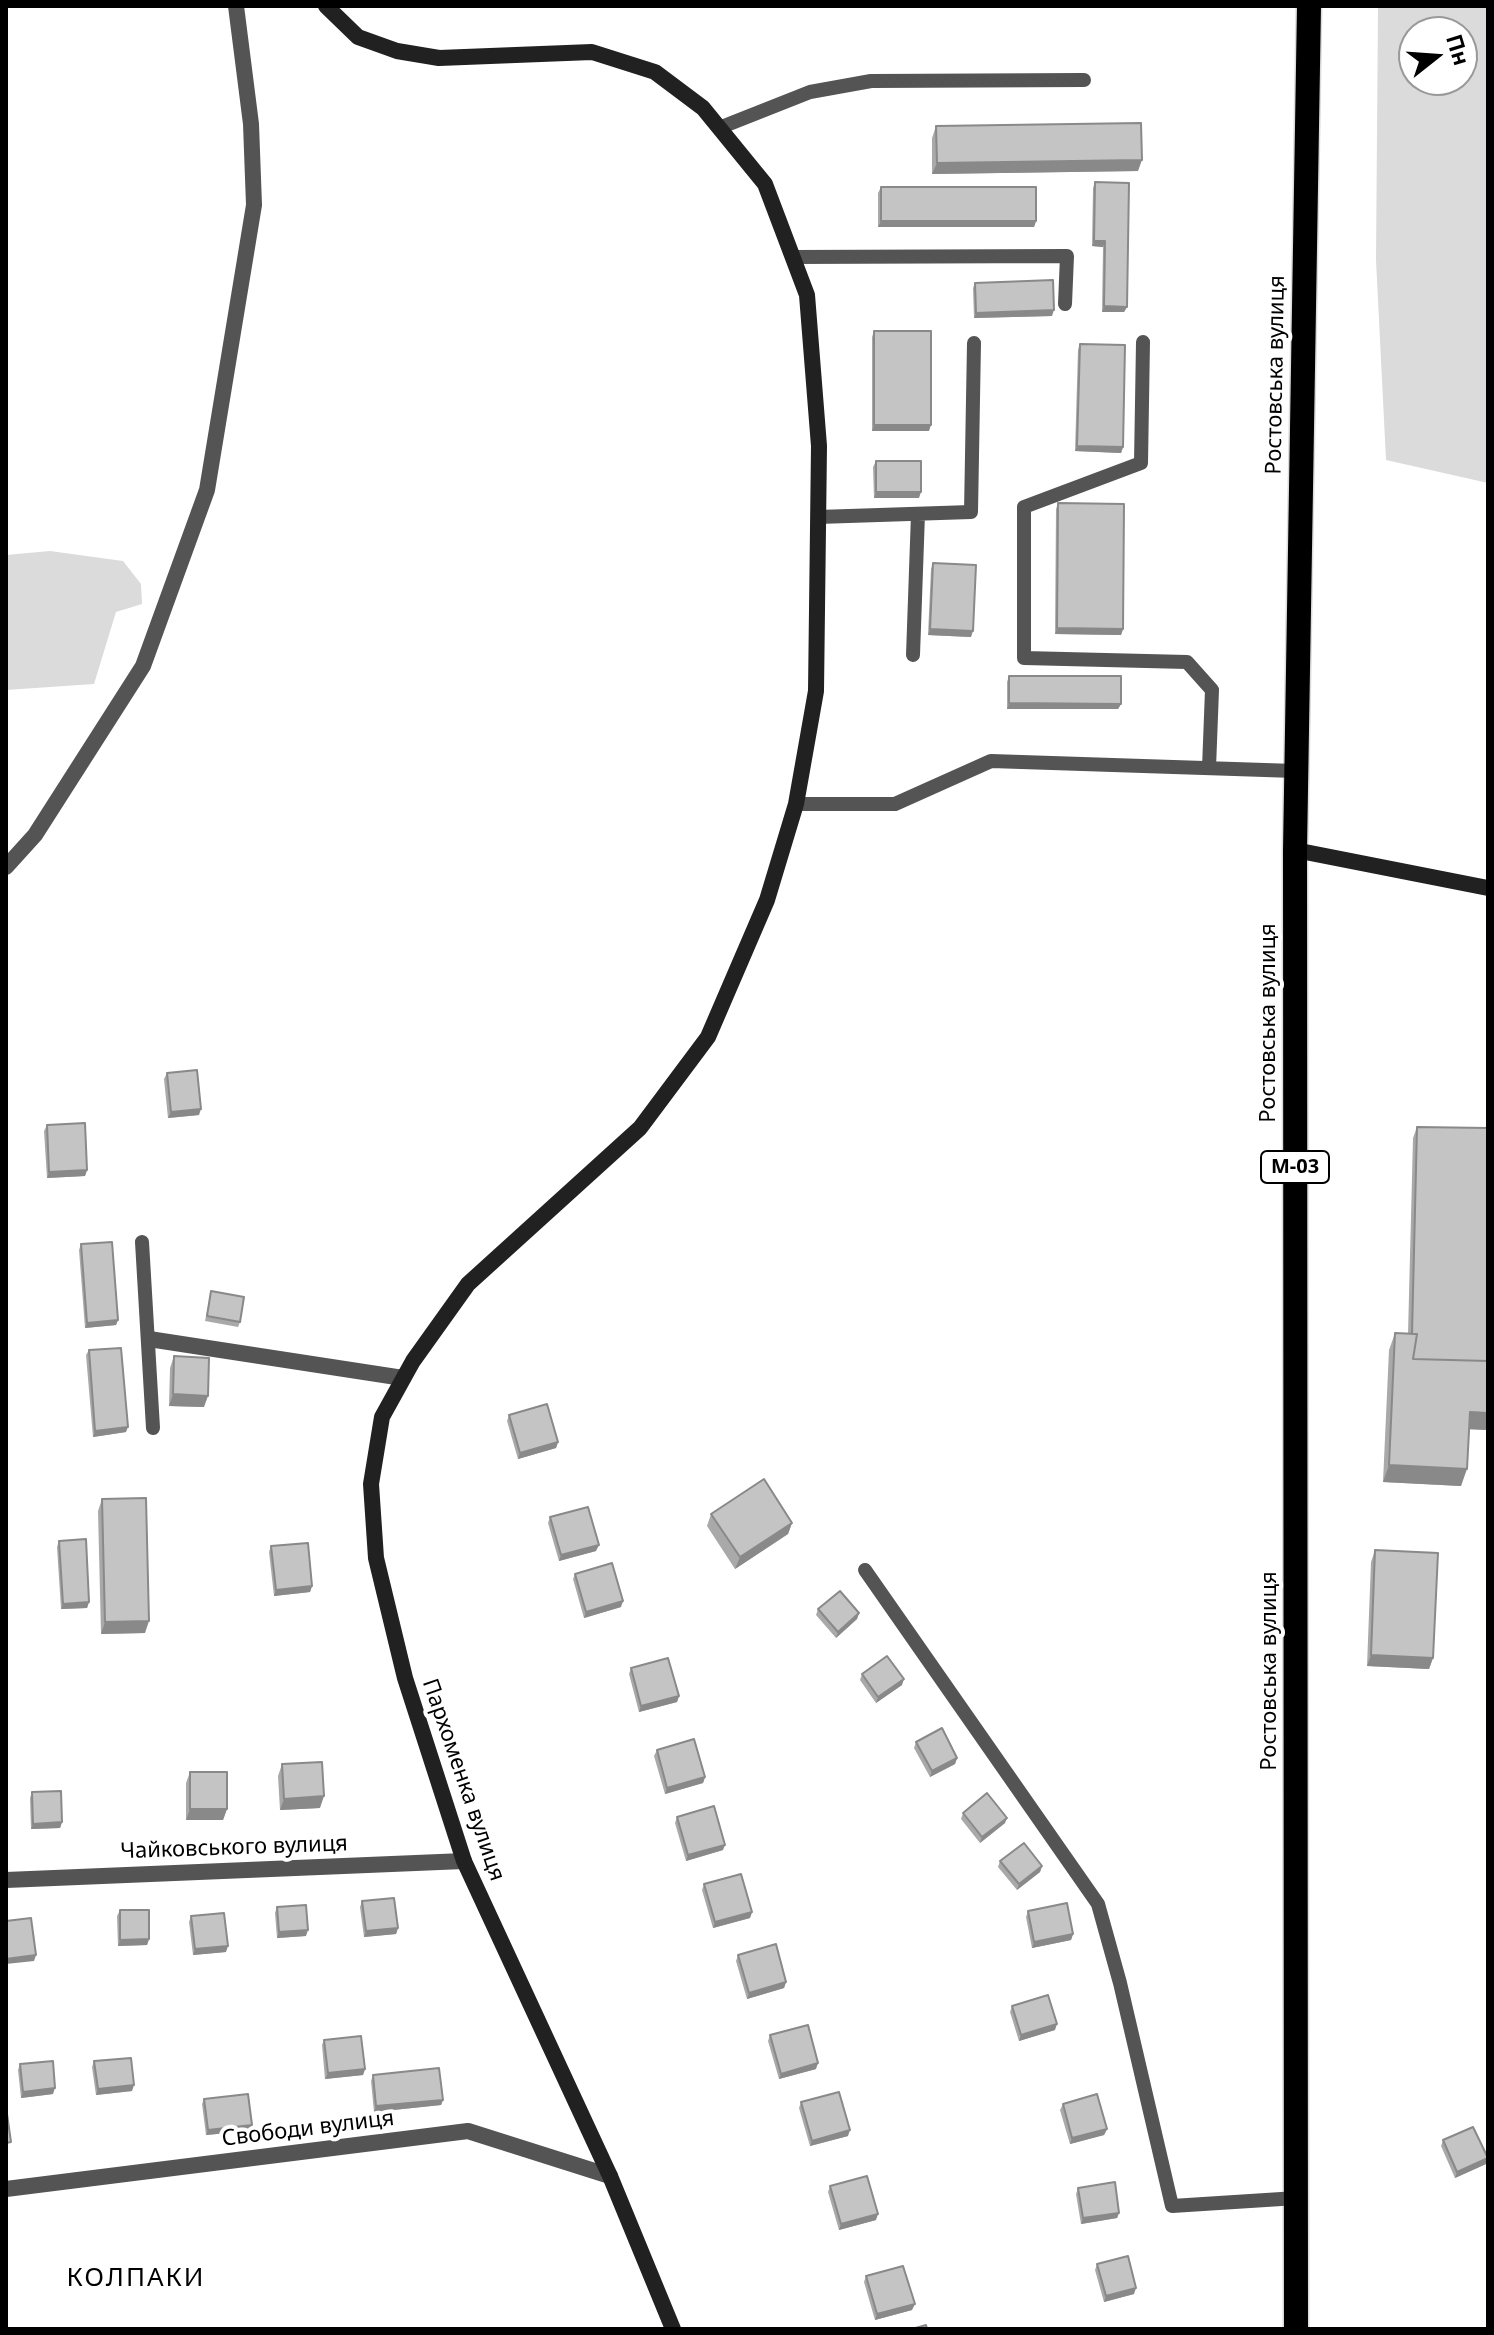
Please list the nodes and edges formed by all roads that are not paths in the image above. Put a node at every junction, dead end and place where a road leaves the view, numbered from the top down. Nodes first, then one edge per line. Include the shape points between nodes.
1 (236, 6) edge
2 (326, 6) edge
3 (1309, 6) edge
4 (1084, 80) dead end
5 (719, 128) junction
6 (793, 257) junction
7 (1065, 304) dead end
8 (1143, 342) dead end
9 (974, 343) dead end
10 (918, 514) junction
11 (818, 517) junction
12 (913, 655) dead end
13 (1209, 768) junction
14 (1295, 771) junction
15 (796, 804) junction
16 (1295, 850) junction
17 (6, 867) edge
18 (1488, 888) edge
19 (142, 1242) dead end
20 (149, 1339) junction
21 (403, 1378) junction
22 (153, 1428) dead end
23 (865, 1570) dead end
24 (464, 1861) junction
25 (6, 1880) edge
26 (610, 2176) junction
27 (6, 2189) edge
28 (1297, 2198) junction
29 (673, 2329) edge
30 (1296, 2329) edge

1 - 17 street via 251,124 254,205 207,490 143,666 35,835
2 - 5 main road, Пархоменка вулиця via 358,37 397,51 439,58 592,52 655,72 703,108
3 - 14 highway, Ростовська вулиця / М-03
4 - 5 lane via 871,81 810,92
5 - 6 main road, Пархоменка вулиця via 765,184
6 - 7 lane via 1067,256
6 - 11 main road, Пархоменка вулиця via 807,295 819,446
8 - 13 lane via 1141,463 1024,507 1024,658 1187,662 1212,690
9 - 10 lane via 971,512
10 - 11 lane
10 - 12 lane
11 - 15 main road, Пархоменка вулиця via 816,691
13 - 14 lane
13 - 15 lane via 991,761 895,804
14 - 16 highway, Ростовська вулиця / М-03
15 - 21 main road, Пархоменка вулиця via 767,900 708,1037 640,1128 468,1284
16 - 18 main road
16 - 28 highway, Ростовська вулиця / М-03
19 - 20 lane
20 - 21 street
20 - 22 lane
21 - 24 main road, Пархоменка вулиця via 382,1417 371,1484 376,1558 405,1678
23 - 28 lane via 1098,1904 1172,2206
24 - 25 street, Чайковського вулиця
24 - 26 main road, Пархоменка вулиця
26 - 27 street, Свободи вулиця via 468,2131
26 - 29 main road, Пархоменка вулиця
28 - 30 highway, Ростовська вулиця / М-03

